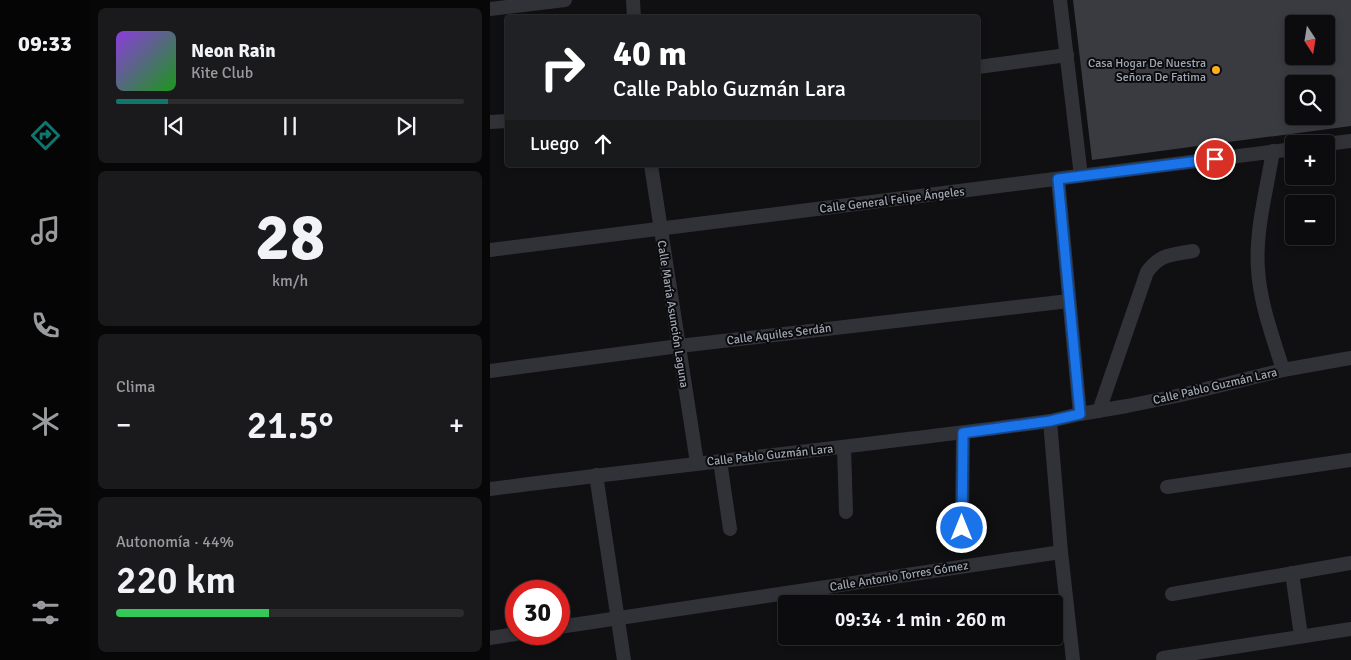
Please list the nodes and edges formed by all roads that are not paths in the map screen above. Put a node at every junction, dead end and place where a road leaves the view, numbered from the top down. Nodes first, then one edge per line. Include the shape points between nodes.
1 (565, 0) edge
2 (633, 0) edge
3 (1060, 0) edge
4 (490, 9) edge
5 (634, 15) edge
6 (1066, 55) junction
7 (980, 67) edge
8 (505, 121) edge
9 (490, 122) edge
10 (1351, 141) edge
11 (1335, 143) edge
12 (1285, 149) edge
13 (1273, 151) junction
14 (651, 167) edge
15 (1081, 176) junction
16 (1058, 179) junction
17 (660, 229) junction
18 (490, 250) edge
19 (1193, 251) dead end
20 (1069, 301) junction
21 (678, 346) junction
22 (1351, 358) edge
23 (1283, 370) junction
24 (490, 371) edge
25 (1099, 411) junction
26 (1080, 414) junction
27 (1050, 421) junction
28 (963, 433) junction
29 (844, 448) junction
30 (1351, 460) edge
31 (720, 461) junction
32 (697, 463) junction
33 (596, 475) junction
34 (1167, 486) dead end
35 (490, 489) edge
36 (846, 512) dead end
37 (962, 528) dead end
38 (730, 529) dead end
39 (1061, 552) junction
40 (1351, 563) edge
41 (1292, 573) junction
42 (1172, 594) dead end
43 (618, 618) junction
44 (570, 625) edge
45 (1351, 629) edge
46 (505, 636) edge
47 (1301, 636) junction
48 (490, 638) edge
49 (1163, 658) dead end
50 (624, 660) edge
51 (1072, 660) edge

1 - 4 street
2 - 5 street
3 - 6 street
6 - 7 street
6 - 15 street
8 - 9 street
10 - 11 street
12 - 13 street, Calle General Felipe Ángeles
13 - 15 street, Calle General Felipe Ángeles
13 - 23 street via 1257,268 1262,299
14 - 17 street, Calle María Asunción Laguna
15 - 16 street, Calle General Felipe Ángeles
16 - 17 street, Calle General Felipe Ángeles
16 - 20 street
17 - 18 street, Calle General Felipe Ángeles
17 - 21 street, Calle María Asunción Laguna
19 - 25 street via 1161,258 1147,272
20 - 21 street, Calle Aquiles Serdán
20 - 26 street
21 - 24 street, Calle Aquiles Serdán
21 - 32 street, Calle María Asunción Laguna
22 - 23 street, Calle Pablo Guzmán Lara
23 - 25 street, Calle Pablo Guzmán Lara
25 - 26 street, Calle Pablo Guzmán Lara
26 - 27 street, Calle Pablo Guzmán Lara
27 - 28 street, Calle Pablo Guzmán Lara
27 - 39 street
28 - 29 street, Calle Pablo Guzmán Lara
28 - 37 street
29 - 31 street, Calle Pablo Guzmán Lara
29 - 36 street
30 - 34 street
31 - 32 street, Calle Pablo Guzmán Lara
31 - 38 street
32 - 33 street, Calle Pablo Guzmán Lara
33 - 35 street, Calle Pablo Guzmán Lara
33 - 43 street
39 - 43 street, Calle Antonio Torres Gómez
39 - 51 street
40 - 41 street
41 - 42 street
41 - 47 street
43 - 44 street, Calle Antonio Torres Gómez
43 - 50 street
45 - 47 street
46 - 48 street
47 - 49 street

